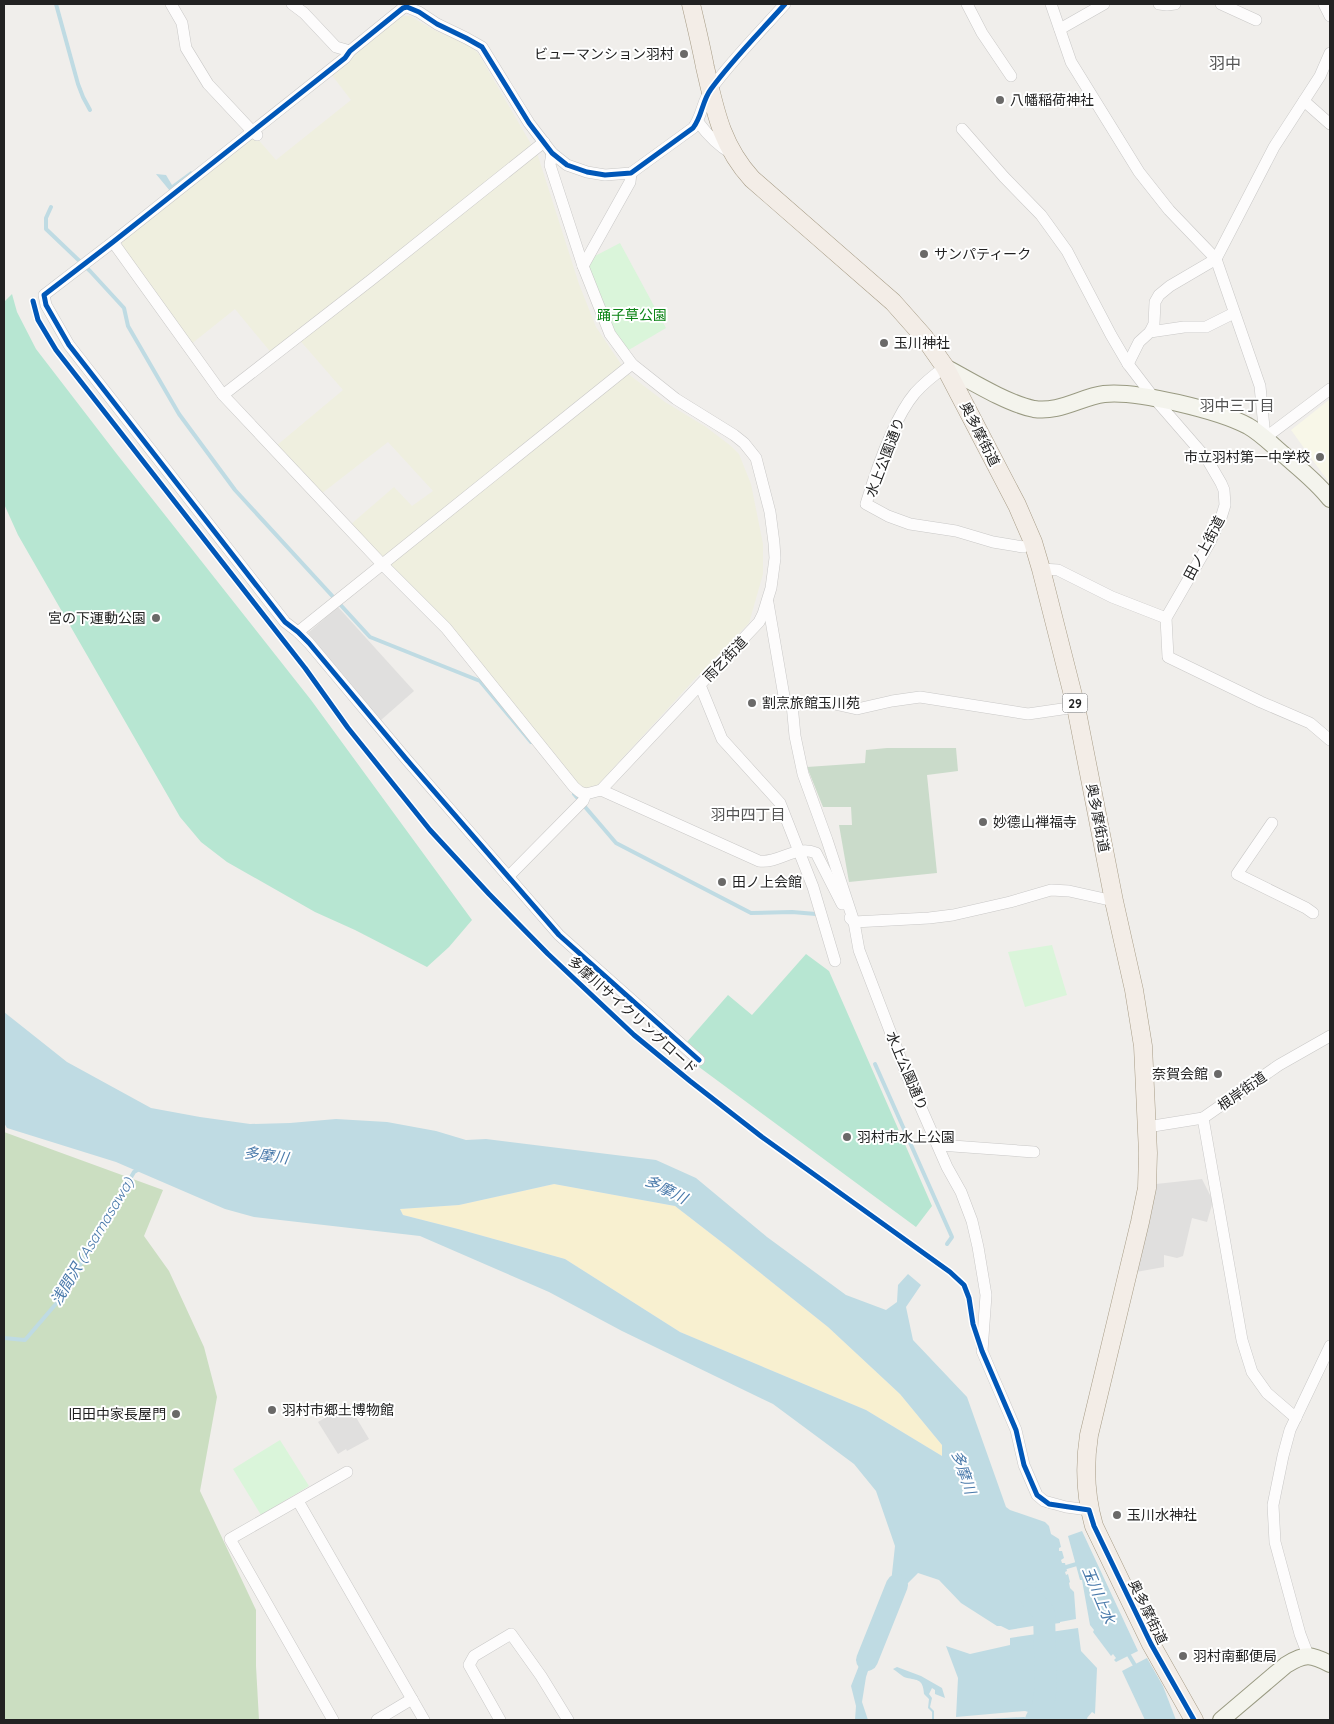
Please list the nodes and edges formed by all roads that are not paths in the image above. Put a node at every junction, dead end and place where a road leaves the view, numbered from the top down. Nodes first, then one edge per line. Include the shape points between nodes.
1 (171, 4) edge
2 (292, 4) edge
3 (691, 4) edge
4 (785, 4) edge
5 (967, 4) edge
6 (1051, 4) edge
7 (1104, 4) edge
8 (1159, 4) edge
9 (1175, 4) edge
10 (1221, 4) edge
11 (1324, 4) edge
12 (408, 5) edge
13 (1330, 16) edge
14 (1256, 20) dead end
15 (1060, 29) junction
16 (350, 51) junction
17 (1330, 52) edge
18 (1011, 76) dead end
19 (710, 90) junction
20 (1304, 101) junction
21 (698, 122) junction
22 (1330, 124) edge
23 (962, 129) dead end
24 (254, 133) junction
25 (544, 142) junction
26 (552, 153) junction
27 (733, 154) junction
28 (631, 173) junction
29 (113, 242) junction
30 (1216, 259) junction
31 (583, 266) junction
32 (1234, 313) junction
33 (1150, 332) junction
34 (632, 364) junction
35 (1128, 364) junction
36 (944, 367) junction
37 (1330, 389) edge
38 (223, 395) junction
39 (1154, 398) junction
40 (1266, 438) junction
41 (1330, 500) edge
42 (1033, 542) junction
43 (382, 564) junction
44 (1041, 568) junction
45 (768, 602) junction
46 (1166, 618) junction
47 (298, 632) junction
48 (700, 685) junction
49 (792, 704) junction
50 (1076, 707) junction
51 (1330, 740) edge
52 (601, 790) junction
53 (583, 800) junction
54 (1272, 823) dead end
55 (799, 850) junction
56 (508, 878) junction
57 (1114, 902) junction
58 (1313, 914) dead end
59 (854, 922) junction
60 (835, 961) dead end
61 (1330, 1036) edge
62 (699, 1060) dead end
63 (1204, 1118) junction
64 (1147, 1127) junction
65 (939, 1145) junction
66 (1034, 1152) dead end
67 (1330, 1346) edge
68 (1296, 1418) junction
69 (348, 1472) dead end
70 (298, 1501) junction
71 (1089, 1510) junction
72 (1308, 1655) junction
73 (1330, 1664) edge
74 (412, 1699) junction
75 (333, 1720) edge
76 (377, 1720) edge
77 (424, 1720) edge
78 (500, 1720) edge
79 (568, 1720) edge
80 (1194, 1720) edge
81 (1221, 1720) edge

1 - 24 street via 182,23 186,48 208,84
2 - 16 street via 336,47
3 - 19 main road, 奥多摩街道 / 29
4 - 19 street
5 - 18 street
6 - 15 street
7 - 15 street
8 - 9 street
10 - 14 street
11 - 13 street
12 - 16 street
12 - 25 street via 482,47
15 - 30 street via 1072,62 1139,172 1169,210
16 - 24 street
17 - 20 street
19 - 21 street
19 - 27 main road, 奥多摩街道 / 29 via 720,128
20 - 22 street
20 - 30 street via 1274,147
21 - 27 street via 723,149
21 - 28 street
23 - 35 street, 田ノ上街道 via 1041,216 1067,250
24 - 29 street
25 - 26 street
25 - 38 street
26 - 28 street via 560,161 587,172 605,175
26 - 31 street via 550,165
27 - 36 main road, 奥多摩街道 / 29 via 752,178 893,302 924,337
28 - 31 street via 630,182
29 - 38 street
29 - 47 street via 44,295 46,305 68,345 285,622
30 - 32 street
30 - 33 street via 1159,295
31 - 34 street via 610,334
32 - 33 street via 1206,327
32 - 40 street via 1260,386
33 - 35 street via 1139,342
34 - 43 street
34 - 45 street via 676,399 734,435 756,458 770,512 774,543 774,572
35 - 39 street, 田ノ上街道
36 - 39 street via 1022,406 1036,409 1060,407 1104,394
36 - 42 main road, 奥多摩街道 / 29
36 - 42 street, 水上公園通り via 920,388 902,413 866,504 910,524 1023,547
37 - 40 street
38 - 43 street
39 - 40 street via 1231,418
39 - 46 street, 田ノ上街道 via 1207,459 1224,490 1225,505 1210,542
40 - 41 street via 1308,474
42 - 44 main road, 奥多摩街道 / 29
43 - 47 street
43 - 53 street via 446,628 580,792
44 - 46 street via 1058,570 1112,597
44 - 50 main road, 奥多摩街道 / 29
45 - 48 street, 雨乞街道 via 759,622
45 - 49 street via 785,702
46 - 51 street via 1168,656 1310,723
47 - 56 street
48 - 52 street, 雨乞街道
48 - 55 street via 722,739 780,804
49 - 50 street via 821,701 857,709 920,697 1028,714
49 - 59 street, 水上公園通り via 803,774
50 - 57 main road, 奥多摩街道 / 29
52 - 53 street
52 - 55 street via 759,861 771,861
53 - 56 street
54 - 58 street via 1237,874
55 - 59 street via 818,856
55 - 60 street
56 - 62 street via 559,935
57 - 59 street via 1051,890 953,915
57 - 64 main road, 奥多摩街道 / 29 via 1142,1033
59 - 65 street, 水上公園通り via 860,950 899,1055
61 - 63 street, 根岸街道 via 1279,1064
63 - 64 street, 根岸街道
63 - 68 street via 1242,1340 1252,1372 1267,1393
64 - 71 main road, 奥多摩街道 / 29 via 1145,1198 1087,1444 1085,1476
65 - 66 street
65 - 71 street, 水上公園通り via 972,1222 986,1295 982,1351 1016,1430 1024,1465 1037,1495 1044,1501
67 - 68 street
68 - 72 street via 1283,1456 1273,1505 1273,1525 1277,1551
69 - 70 street
70 - 74 street
70 - 75 street via 230,1539
71 - 80 main road, 奥多摩街道 / 29 via 1151,1644
72 - 73 street
72 - 81 street via 1286,1665
74 - 76 street
74 - 77 street
78 - 79 street via 470,1665 474,1656 511,1634

